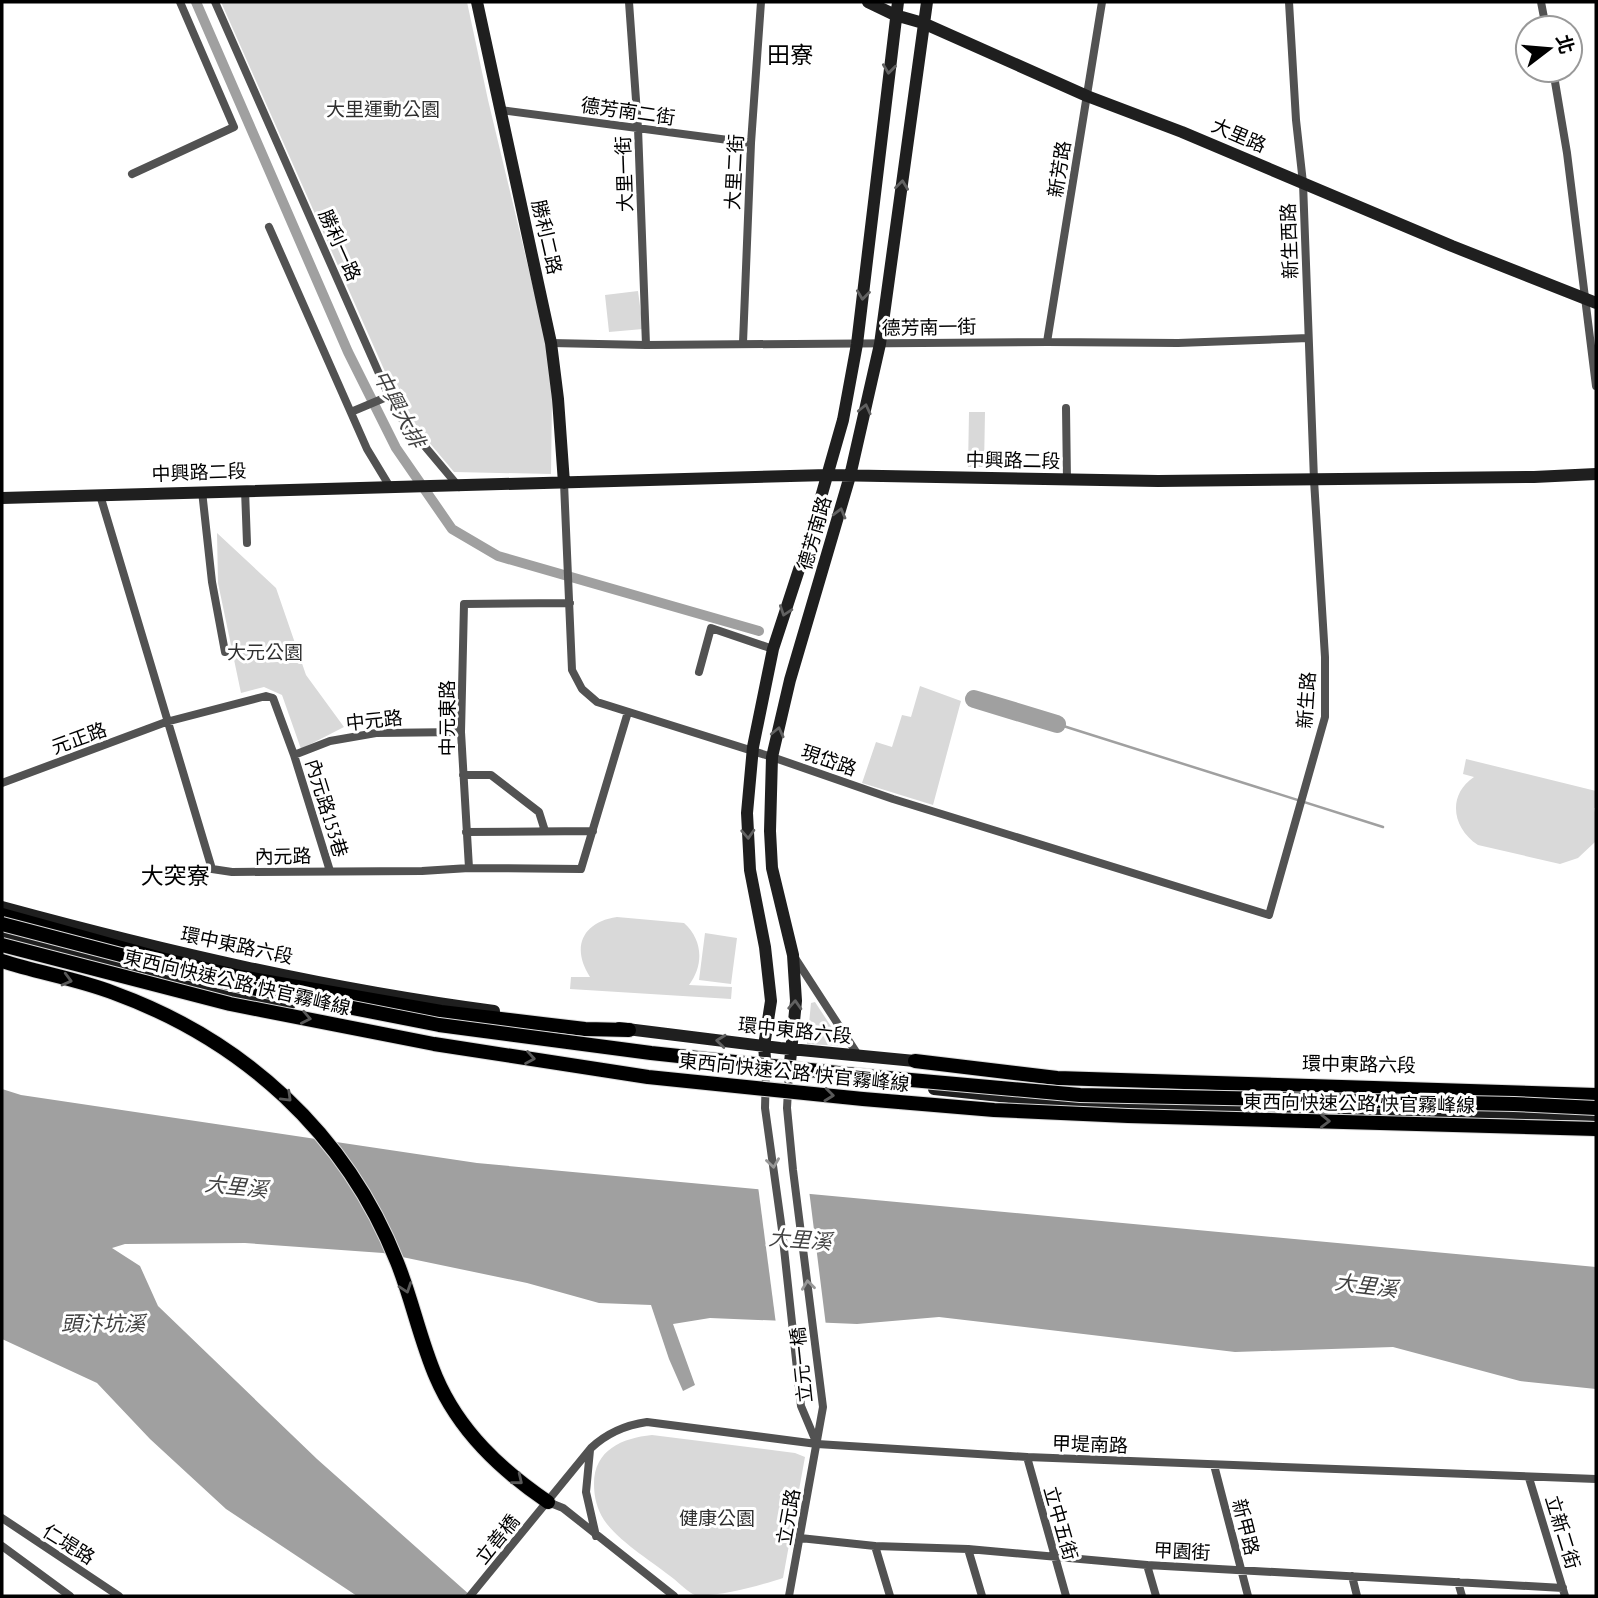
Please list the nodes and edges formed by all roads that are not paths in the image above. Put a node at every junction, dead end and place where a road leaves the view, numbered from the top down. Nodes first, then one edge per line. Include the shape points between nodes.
1 (180, 2) edge
2 (215, 2) edge
3 (477, 2) edge
4 (629, 2) edge
5 (761, 2) edge
6 (868, 2) edge
7 (927, 2) edge
8 (1102, 2) edge
9 (1289, 2) edge
10 (897, 8) edge
11 (923, 23) junction
12 (1555, 84) edge
13 (1087, 96) junction
14 (500, 110) junction
15 (638, 128) junction
16 (751, 143) junction
17 (132, 174) dead end
18 (1303, 183) junction
19 (269, 227) dead end
20 (1591, 301) edge
21 (1308, 338) junction
22 (551, 342) junction
23 (1047, 342) junction
24 (743, 343) junction
25 (857, 344) junction
26 (880, 344) junction
27 (646, 345) junction
28 (1596, 386) edge
29 (389, 396) junction
30 (1066, 408) dead end
31 (351, 412) junction
32 (1596, 474) edge
33 (828, 475) junction
34 (850, 476) junction
35 (1314, 480) junction
36 (1067, 481) junction
37 (564, 482) junction
38 (393, 487) junction
39 (459, 487) junction
40 (245, 490) junction
41 (202, 491) junction
42 (100, 495) junction
43 (2, 498) edge
44 (247, 543) dead end
45 (570, 603) junction
46 (773, 649) junction
47 (225, 653) dead end
48 (699, 672) dead end
49 (628, 712) junction
50 (166, 722) junction
51 (461, 732) junction
52 (752, 752) junction
53 (294, 755) junction
54 (772, 757) junction
55 (463, 775) junction
56 (2, 783) edge
57 (545, 831) junction
58 (593, 831) junction
59 (466, 832) junction
60 (469, 868) junction
61 (330, 871) junction
62 (2, 908) edge
63 (2, 915) edge
64 (1269, 915) joint
65 (2, 925) edge
66 (2, 937) edge
67 (2, 945) edge
68 (793, 955) junction
69 (2, 961) edge
70 (629, 1030) junction
71 (764, 1046) junction
72 (790, 1049) junction
73 (858, 1055) junction
74 (915, 1061) joint
75 (766, 1071) junction
76 (789, 1073) junction
77 (1596, 1093) edge
78 (1596, 1108) edge
79 (1596, 1115) edge
80 (1596, 1129) edge
81 (817, 1444) junction
82 (590, 1448) junction
83 (1027, 1457) junction
84 (1214, 1465) junction
85 (1529, 1478) junction
86 (1596, 1479) edge
87 (548, 1502) junction
88 (2, 1518) edge
89 (596, 1536) junction
90 (800, 1538) junction
91 (2, 1546) edge
92 (875, 1546) junction
93 (968, 1549) junction
94 (1054, 1558) junction
95 (1147, 1565) junction
96 (1240, 1570) junction
97 (1352, 1576) junction
98 (1458, 1583) junction
99 (1564, 1592) edge
100 (69, 1596) edge
101 (119, 1596) edge
102 (470, 1596) edge
103 (674, 1596) edge
104 (789, 1596) edge
105 (890, 1596) edge
106 (982, 1596) edge
107 (1066, 1596) edge
108 (1156, 1596) edge
109 (1248, 1596) edge
110 (1357, 1596) edge
111 (1462, 1596) edge

1 - 17 street via 234,127
2 - 29 street, 勝利一路
3 - 14 street, 勝利二路
4 - 15 street, 大里一街
5 - 16 street, 大里二街
6 - 10 street, 大里路
7 - 11 street, 德芳南路
8 - 13 street, 新芳路
9 - 18 street, 新生西路
10 - 11 street, 大里路
10 -> 25 street, 德芳南路
11 - 13 street, 大里路
26 -> 11 street, 德芳南路
12 - 20 street
13 - 18 street, 大里路
13 - 23 street, 新芳路
14 - 15 street, 德芳南二街
14 - 22 street, 勝利二路
15 - 16 street, 德芳南二街
15 - 27 street, 大里一街
16 - 24 street, 大里二街
18 - 20 street, 大里路
18 - 21 street, 新生西路
19 - 31 street
20 - 28 street
21 - 23 street, 德芳南一街
21 - 35 street, 新生西路
22 - 27 street, 德芳南一街
22 - 37 street, 勝利二路
23 - 26 street, 德芳南一街
24 - 25 street, 德芳南一街
24 - 27 street, 德芳南一街
25 - 26 street, 德芳南一街
25 - 33 street, 德芳南路
34 -> 26 street, 德芳南路
29 - 31 street
29 - 39 street, 勝利一路 via 396,412
30 - 36 street
31 - 38 street
32 - 35 street, 中興路二段
33 - 34 street, 中興路二段
33 - 37 street, 中興路二段
33 -> 46 street, 德芳南路
34 - 36 street, 中興路二段
54 -> 34 street, 德芳南路
35 - 36 street, 中興路二段
35 - 64 street, 新生路 via 1325,717
37 - 39 street, 中興路二段
37 - 45 street, 現岱路
38 - 39 street, 中興路二段
38 - 40 street, 中興路二段
40 - 41 street, 中興路二段
40 - 44 street
41 - 42 street, 中興路二段
41 - 47 street
42 - 43 street, 中興路二段
42 - 50 street, 內元路
45 - 49 street, 現岱路 via 575,679 597,702
45 - 51 street, 中元東路 via 464,604
46 - 48 street via 711,628
46 - 52 street, 德芳南路
49 - 52 street, 現岱路
49 - 58 street, 內元路
50 - 53 street, 元正路 via 266,696 273,698
50 - 56 street, 元正路
50 - 61 street, 內元路 via 212,869 232,873
51 - 53 street, 中元路 via 376,733 330,741
51 - 55 street, 中元東路
52 - 54 street, 現岱路
52 -> 71 street, 德芳南路 via 747,813 750,870 771,1001
53 - 61 street, 內元路153巷
54 - 64 street, 現岱路
54 - 68 street, 德芳南路 via 772,868
55 - 57 street via 491,775 539,812
55 - 59 street, 中元東路
57 - 58 street
57 - 59 street
58 - 60 street, 內元路 via 582,869
59 - 60 street, 中元東路
60 - 61 street, 內元路
62 - 70 street, 環中東路六段 via 325,984
63 - 70 highway via 241,977 441,1012
65 - 78 highway, 東西向快速公路 快官霧峰線, bridge via 236,985 439,1025 651,1053 1080,1095
66 - 75 street via 234,992 439,1030
67 -> 80 highway, 東西向快速公路 快官霧峰線, bridge via 230,1004 434,1044 648,1077 995,1110
72 -> 68 street, 德芳南路 via 796,1001
68 - 73 street
69 -> 87 highway via 109,991 168,1016 247,1063 294,1103 338,1154 375,1213 398,1263 435,1376 455,1414 482,1448
71 -> 70 street, 環中東路六段
71 - 72 street, 環中東路六段
71 - 75 street, 德芳南路
72 - 73 street, 環中東路六段
72 - 76 street, 德芳南路
73 - 74 street, 環中東路六段
74 - 77 highway via 1057,1078
75 - 76 street
75 -> 81 street, 立元一橋 via 765,1108 801,1406
76 - 79 street via 1046,1101
81 -> 76 street, 立元一橋 via 823,1407 787,1108
81 - 82 street, 甲堤南路 via 651,1422 612,1433
81 - 83 street, 甲堤南路
81 - 90 street, 立元路
82 - 87 street, 甲堤南路
82 - 89 street via 586,1492
83 - 84 street, 甲堤南路
83 - 94 street, 立中五街
84 - 85 street, 甲堤南路
84 - 96 street, 新甲路
85 - 86 street, 甲堤南路
85 - 99 street, 立新二街
87 - 89 street via 563,1508
87 - 102 street, 立善橋
88 - 101 street, 仁堤路
89 - 103 street
90 - 92 street, 甲園街
90 - 104 street, 立元路
91 - 100 street
92 - 93 street, 甲園街
92 - 105 street
93 - 94 street, 甲園街
93 - 106 street
94 - 95 street, 甲園街
94 - 107 street, 立中五街
95 - 96 street, 甲園街
95 - 108 street
96 - 97 street, 甲園街
96 - 109 street, 新甲路
97 - 98 street, 甲園街
97 - 110 street
98 - 99 street, 甲園街
98 - 111 street

